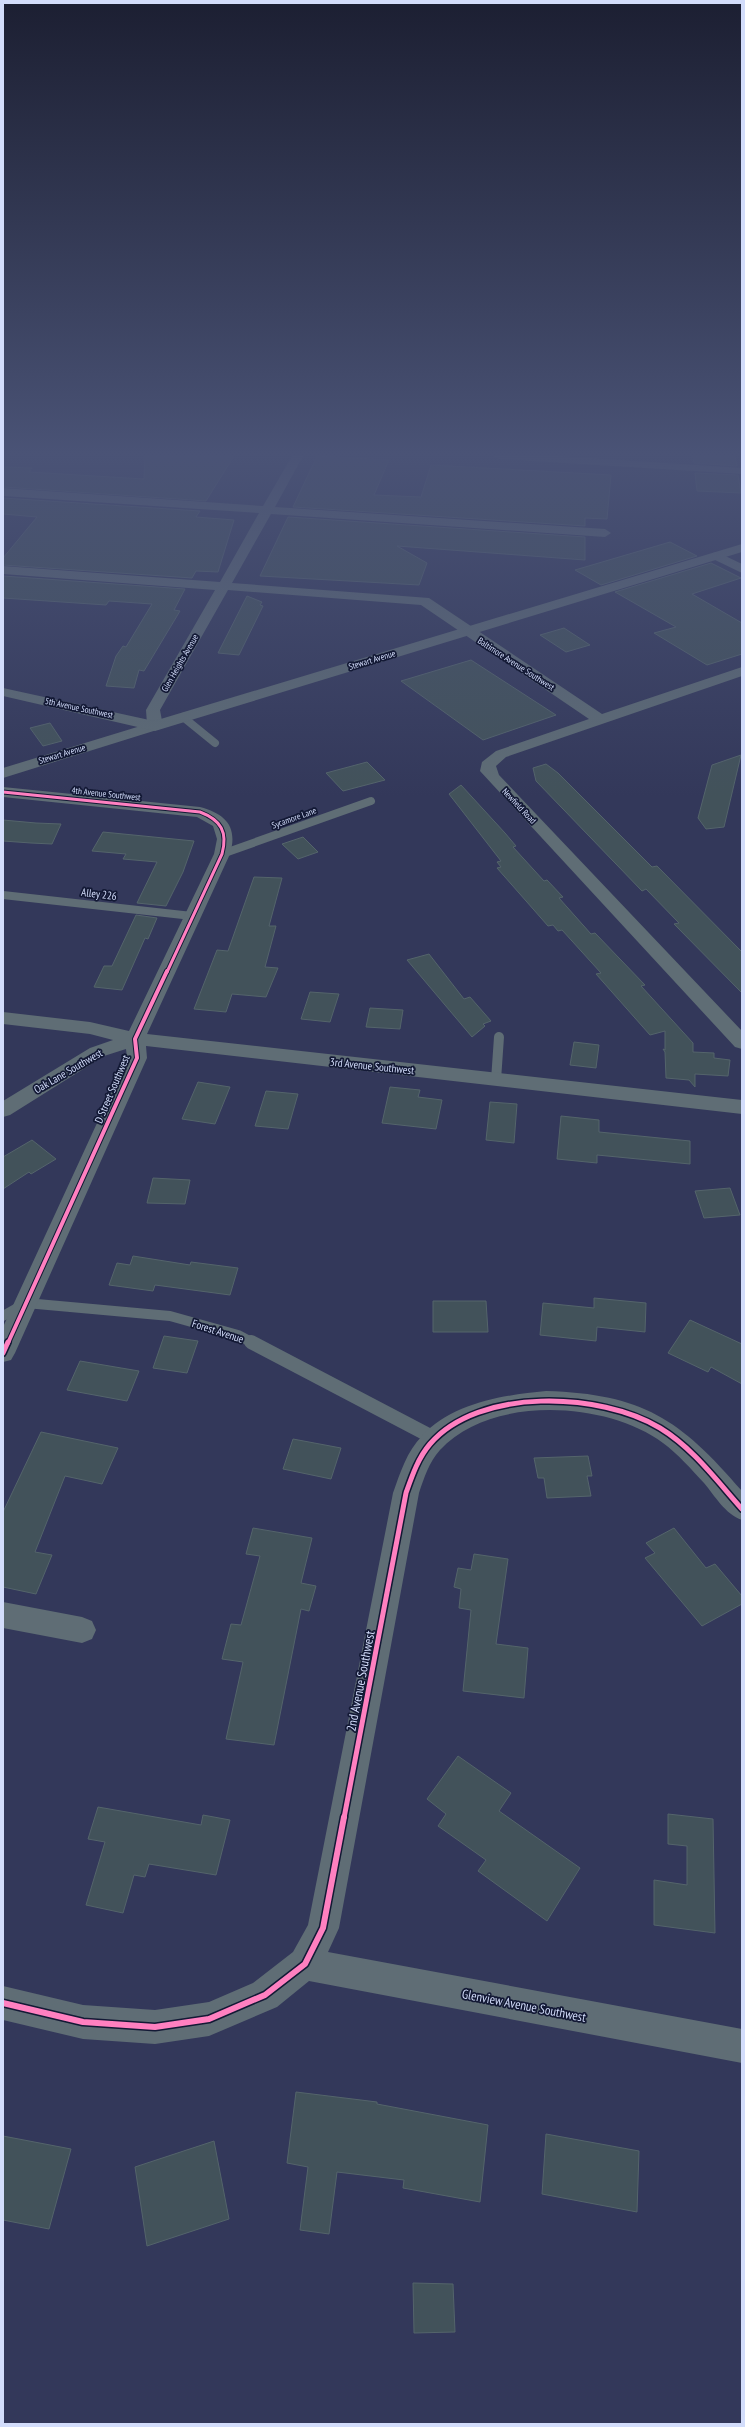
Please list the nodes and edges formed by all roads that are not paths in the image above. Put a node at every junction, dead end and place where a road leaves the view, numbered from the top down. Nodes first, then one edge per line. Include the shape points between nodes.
1 (234, 569) edge
2 (673, 569) edge
3 (3, 570) edge
4 (224, 587) junction
5 (469, 631) junction
6 (742, 671) edge
7 (3, 692) edge
8 (183, 717) junction
9 (601, 720) junction
10 (155, 726) junction
11 (215, 744) dead end
12 (3, 773) edge
13 (3, 792) edge
14 (371, 801) dead end
15 (207, 814) joint
16 (222, 854) junction
17 (3, 895) edge
18 (192, 916) junction
19 (3, 1018) edge
20 (498, 1037) dead end
21 (135, 1039) junction
22 (742, 1043) edge
23 (496, 1080) junction
24 (742, 1107) edge
25 (3, 1110) edge
26 (26, 1303) junction
27 (3, 1316) edge
28 (3, 1353) edge
29 (436, 1439) junction
30 (742, 1509) edge
31 (3, 1615) edge
32 (82, 1630) dead end
33 (305, 1964) junction
34 (3, 2003) edge
35 (742, 2046) edge

1 - 4 street, Glen Heights Avenue
2 - 5 street, Stewart Avenue
3 - 4 street, Baltimore Avenue Southwest
4 - 5 street, Baltimore Avenue Southwest via 424,601
4 - 10 street, Glen Heights Avenue via 153,710
5 - 8 street, Stewart Avenue
5 - 9 street, Baltimore Avenue Southwest
6 - 9 street, Newfield Road
7 - 10 street, 5th Avenue Southwest
8 - 10 street, Stewart Avenue
8 - 11 lane
9 - 22 street, Newfield Road via 501,754 488,765 488,771
10 - 12 street, Stewart Avenue
13 - 15 street, 4th Avenue Southwest
14 - 16 lane, Sycamore Lane
15 - 16 street, D Street Southwest via 225,829 226,841
16 - 18 street, D Street Southwest
17 - 18 lane, Alley 226
18 - 21 street, D Street Southwest
19 - 21 street, 3rd Avenue Southwest via 90,1028
20 - 23 lane
21 - 23 street, 3rd Avenue Southwest
21 - 25 street, Oak Lane Southwest via 97,1052
21 - 26 street, D Street Southwest via 137,1058
23 - 24 street, 3rd Avenue Southwest
26 - 27 lane
26 - 28 street, D Street Southwest
26 - 29 lane, Forest Avenue via 170,1316 238,1335
29 - 30 street, 2nd Avenue Southwest via 467,1417 502,1406 582,1402 623,1410 660,1427 687,1448
29 - 33 street, 2nd Avenue Southwest via 415,1467 406,1493 323,1928
31 - 32 street
33 - 34 street, 2nd Avenue Southwest via 265,1995 216,2016 155,2027 83,2022
33 - 35 street, Glenview Avenue Southwest

